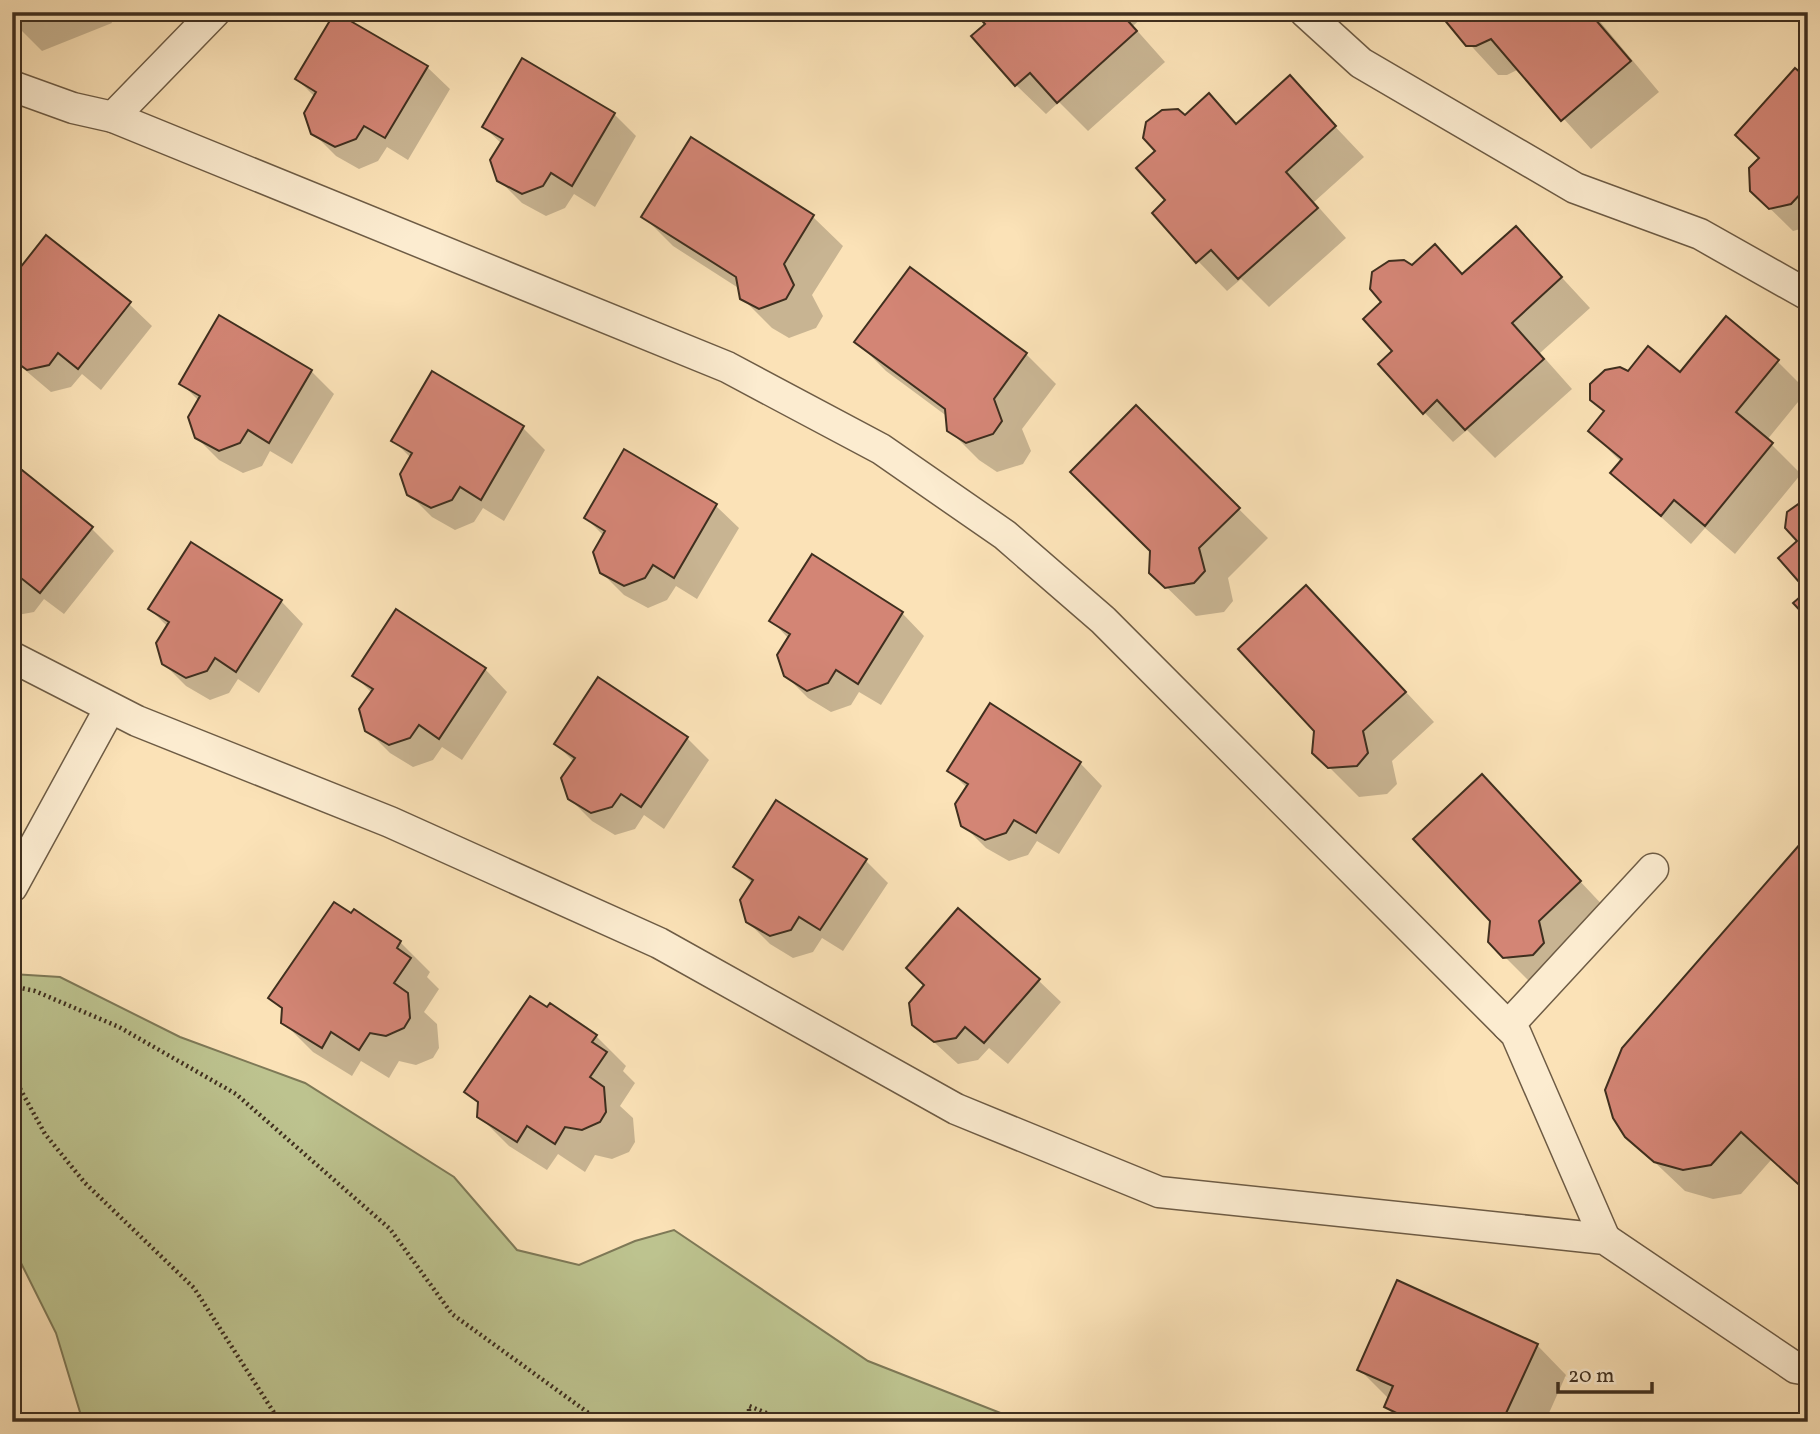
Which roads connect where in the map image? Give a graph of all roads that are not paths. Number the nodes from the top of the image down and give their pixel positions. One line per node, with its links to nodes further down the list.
1 (215, 12): 4 (street)
2 (1305, 12): 5 (street)
3 (12, 86): 4 (street)
4 (113, 117): 10 (street)
5 (1808, 295)
6 (12, 657): 7 (street)
7 (110, 708): 9 (street); 11 (street)
8 (1653, 869): 10 (street)
9 (12, 887)
10 (1508, 1026): 11 (street)
11 (1605, 1239): 12 (street)
12 (1808, 1370)

